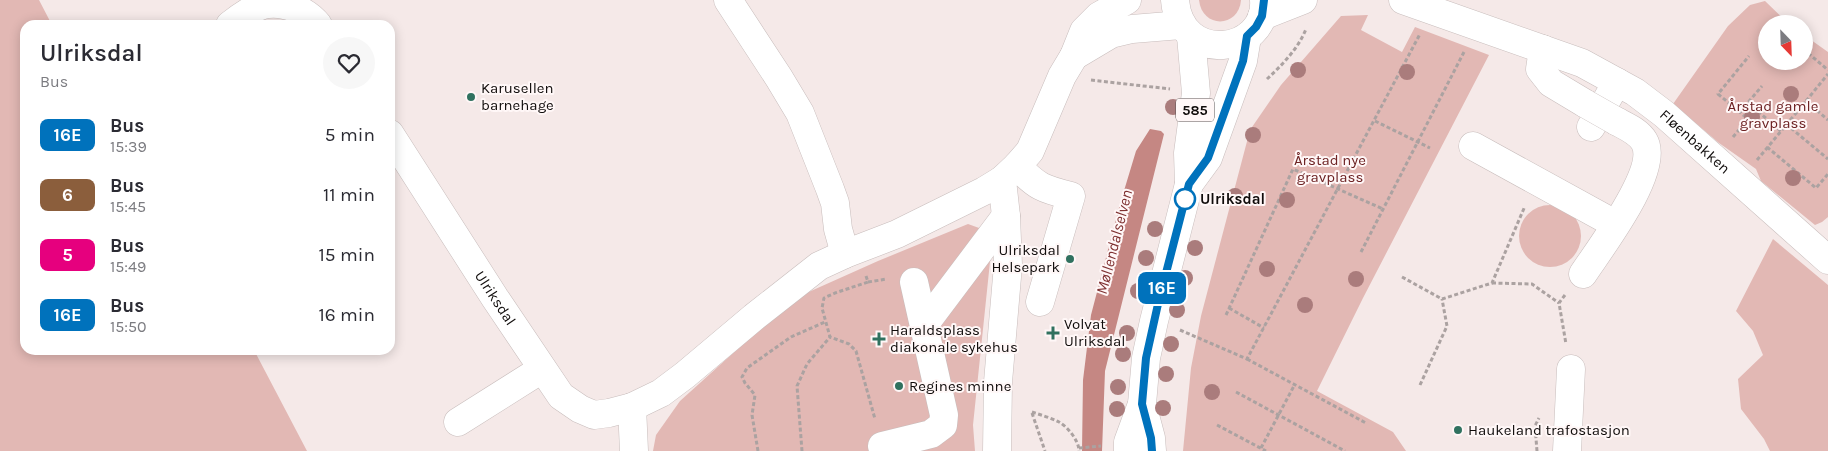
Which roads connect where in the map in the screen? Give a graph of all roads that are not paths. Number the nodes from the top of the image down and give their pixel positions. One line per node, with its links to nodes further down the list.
1 (728, 0): 20 (street)
2 (1127, 0): 11 (street, Ulriksdal)
3 (1403, 0): 10 (street, Fløenbakken)
4 (268, 2): 7 (street); 8 (street)
5 (1306, 11): 6 (street)
6 (1258, 18): 9 (street); 17 (street, 585)
7 (238, 20)
8 (312, 20)
9 (1183, 20): 11 (street, Ulriksdal); 17 (street, 585)
10 (1543, 48): 12 (street, Fløenbakken); 13 (street)
11 (1078, 68): 16 (street, Ulriksdal)
12 (1617, 82): 13 (street); 21 (street, Fløenbakken)
13 (1598, 117): 19 (street)
14 (395, 142): 26 (street, Ulriksdal)
15 (1473, 146): 19 (street)
16 (1009, 173): 18 (street); 20 (street, Ulriksdal); 24 (street)
17 (1189, 184): 28 (street, 585)
18 (1006, 216): 25 (street); 34 (street)
19 (1615, 224): 22 (street)
20 (852, 251): 29 (street, Ulriksdal)
21 (1828, 260)
22 (1583, 274)
23 (914, 282): 25 (street)
24 (1040, 302)
25 (924, 325): 31 (street)
26 (542, 369): 29 (street, Ulriksdal); 30 (street)
27 (1571, 369): 36 (street)
28 (1142, 404): 32 (street, 585); 35 (street, 585)
29 (632, 407): 33 (street)
30 (458, 422)
31 (882, 446)
32 (1119, 448)
33 (634, 451)
34 (997, 451)
35 (1152, 451)
36 (1567, 451)

